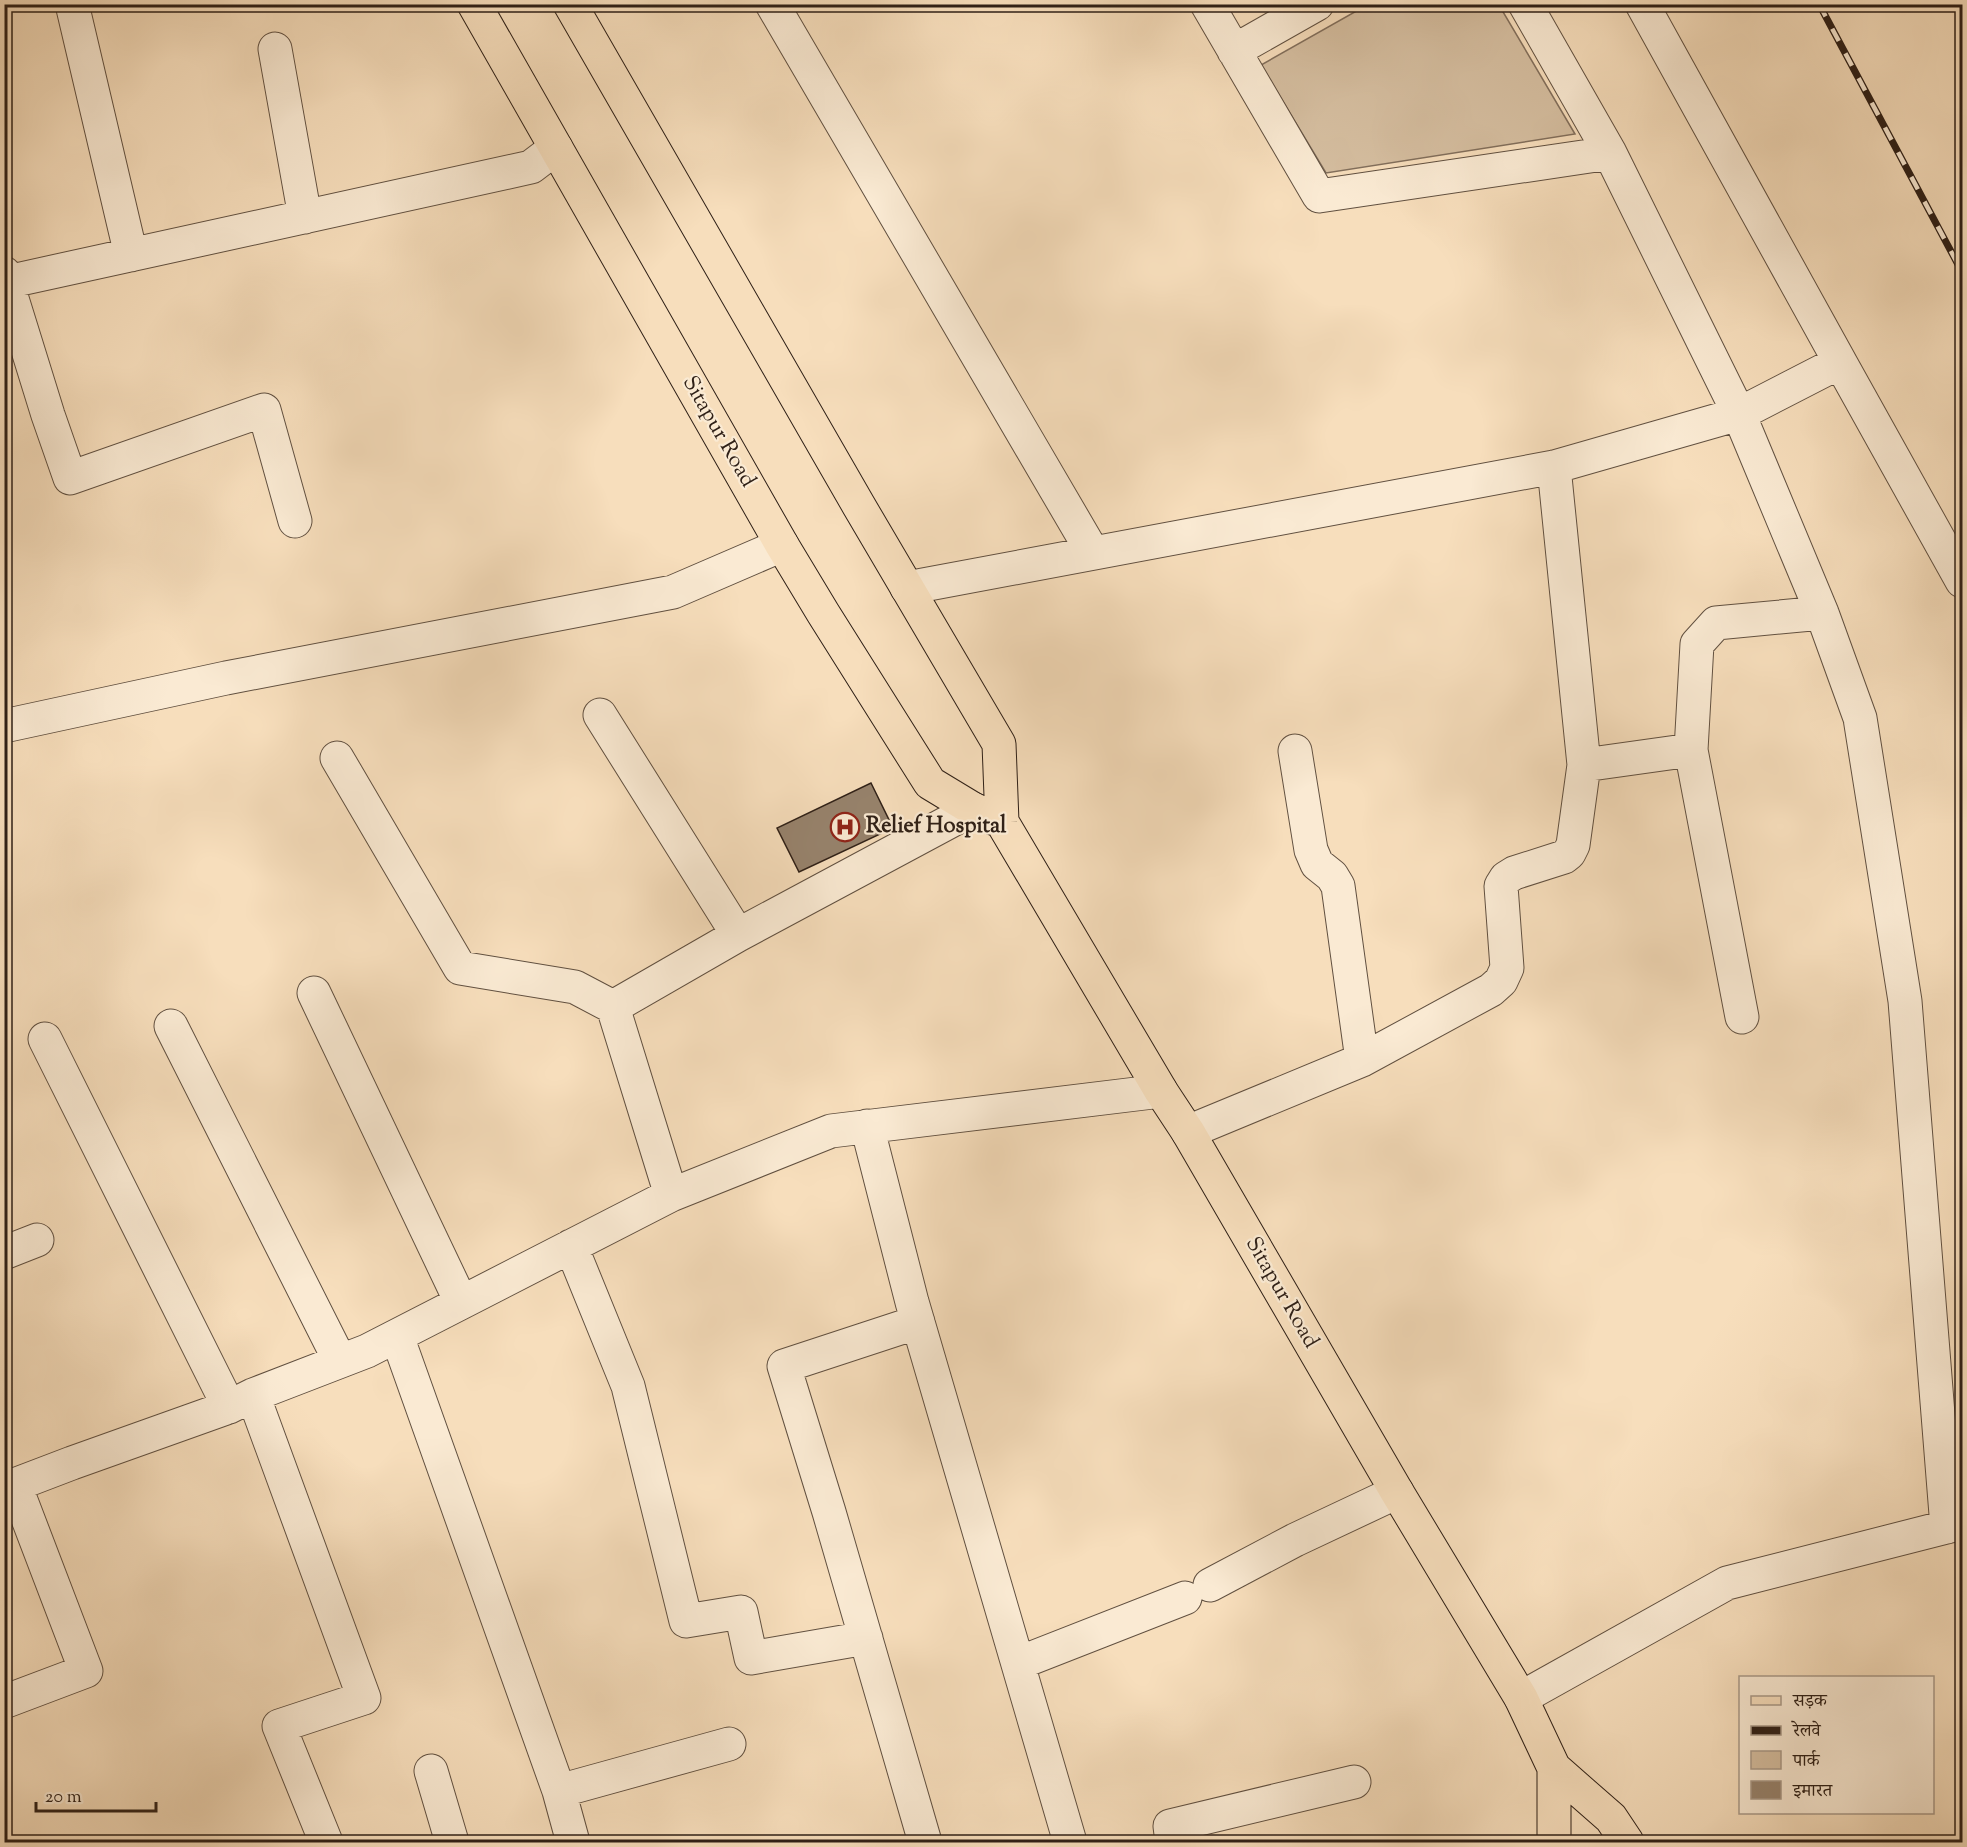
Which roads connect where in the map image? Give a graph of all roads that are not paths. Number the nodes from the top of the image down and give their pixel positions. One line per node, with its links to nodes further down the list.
1 (72, 4): 14 (street)
2 (474, 4): 11 (main road, Sitapur Road)
3 (570, 4): 23 (main road, Sitapur Road)
4 (772, 4): 21 (street)
5 (1207, 4): 10 (street)
6 (1317, 4): 10 (street)
7 (1525, 4): 12 (street)
8 (1642, 4): 16 (street)
9 (275, 49): 13 (street)
10 (1234, 51): 12 (street)
11 (556, 147): 13 (street); 20 (main road, Sitapur Road)
12 (1610, 153): 17 (street)
13 (305, 217): 14 (street)
14 (131, 255): 15 (street)
15 (6, 277): 19 (street)
16 (1840, 362): 17 (street); 22 (street)
17 (1739, 414): 18 (street); 24 (street)
18 (1554, 467): 21 (street); 30 (street)
19 (295, 521)
20 (782, 545): 26 (street); 31 (main road, Sitapur Road)
21 (1092, 553): 23 (street)
22 (1962, 581)
23 (907, 588): 31 (main road, Sitapur Road)
24 (1822, 613): 27 (street); 53 (street)
25 (600, 715): 32 (street)
26 (4, 726)
27 (1690, 750): 30 (street); 35 (street)
28 (1294, 751): 38 (street)
29 (337, 758): 34 (street)
30 (1584, 765): 38 (street)
31 (987, 815): 32 (street); 39 (main road, Sitapur Road)
32 (738, 935): 34 (street)
33 (314, 993): 46 (street)
34 (613, 1007): 42 (street)
35 (1742, 1017)
36 (171, 1026): 49 (street)
37 (45, 1039): 50 (street)
38 (1362, 1060): 41 (street)
39 (1161, 1091): 40 (street); 41 (main road, Sitapur Road)
40 (867, 1126): 42 (street); 47 (street)
41 (1188, 1132): 52 (main road, Sitapur Road)
42 (671, 1195): 44 (street)
43 (37, 1240): 45 (street)
44 (571, 1246): 46 (street); 54 (street)
45 (4, 1252)
46 (461, 1302): 48 (street)
47 (918, 1322): 54 (street); 55 (street)
48 (397, 1336): 49 (street); 62 (street)
49 (340, 1361): 50 (street)
50 (241, 1401): 51 (street); 63 (street)
51 (10, 1487): 57 (street)
52 (1397, 1492): 55 (street); 56 (main road, Sitapur Road)
53 (1955, 1525): 56 (street)
54 (866, 1638): 66 (street)
55 (1018, 1664): 67 (street)
56 (1521, 1698): 59 (main road, Sitapur Road)
57 (4, 1702)
58 (729, 1744): 62 (street)
59 (1554, 1768): 69 (main road, Sitapur Road); 70 (main road, Sitapur Road)
60 (431, 1771): 64 (street)
61 (1354, 1782): 68 (street)
62 (559, 1791): 65 (street)
63 (326, 1842)
64 (452, 1842)
65 (573, 1842)
66 (926, 1842)
67 (1070, 1842)
68 (1172, 1842)
69 (1554, 1842)
70 (1627, 1842)

